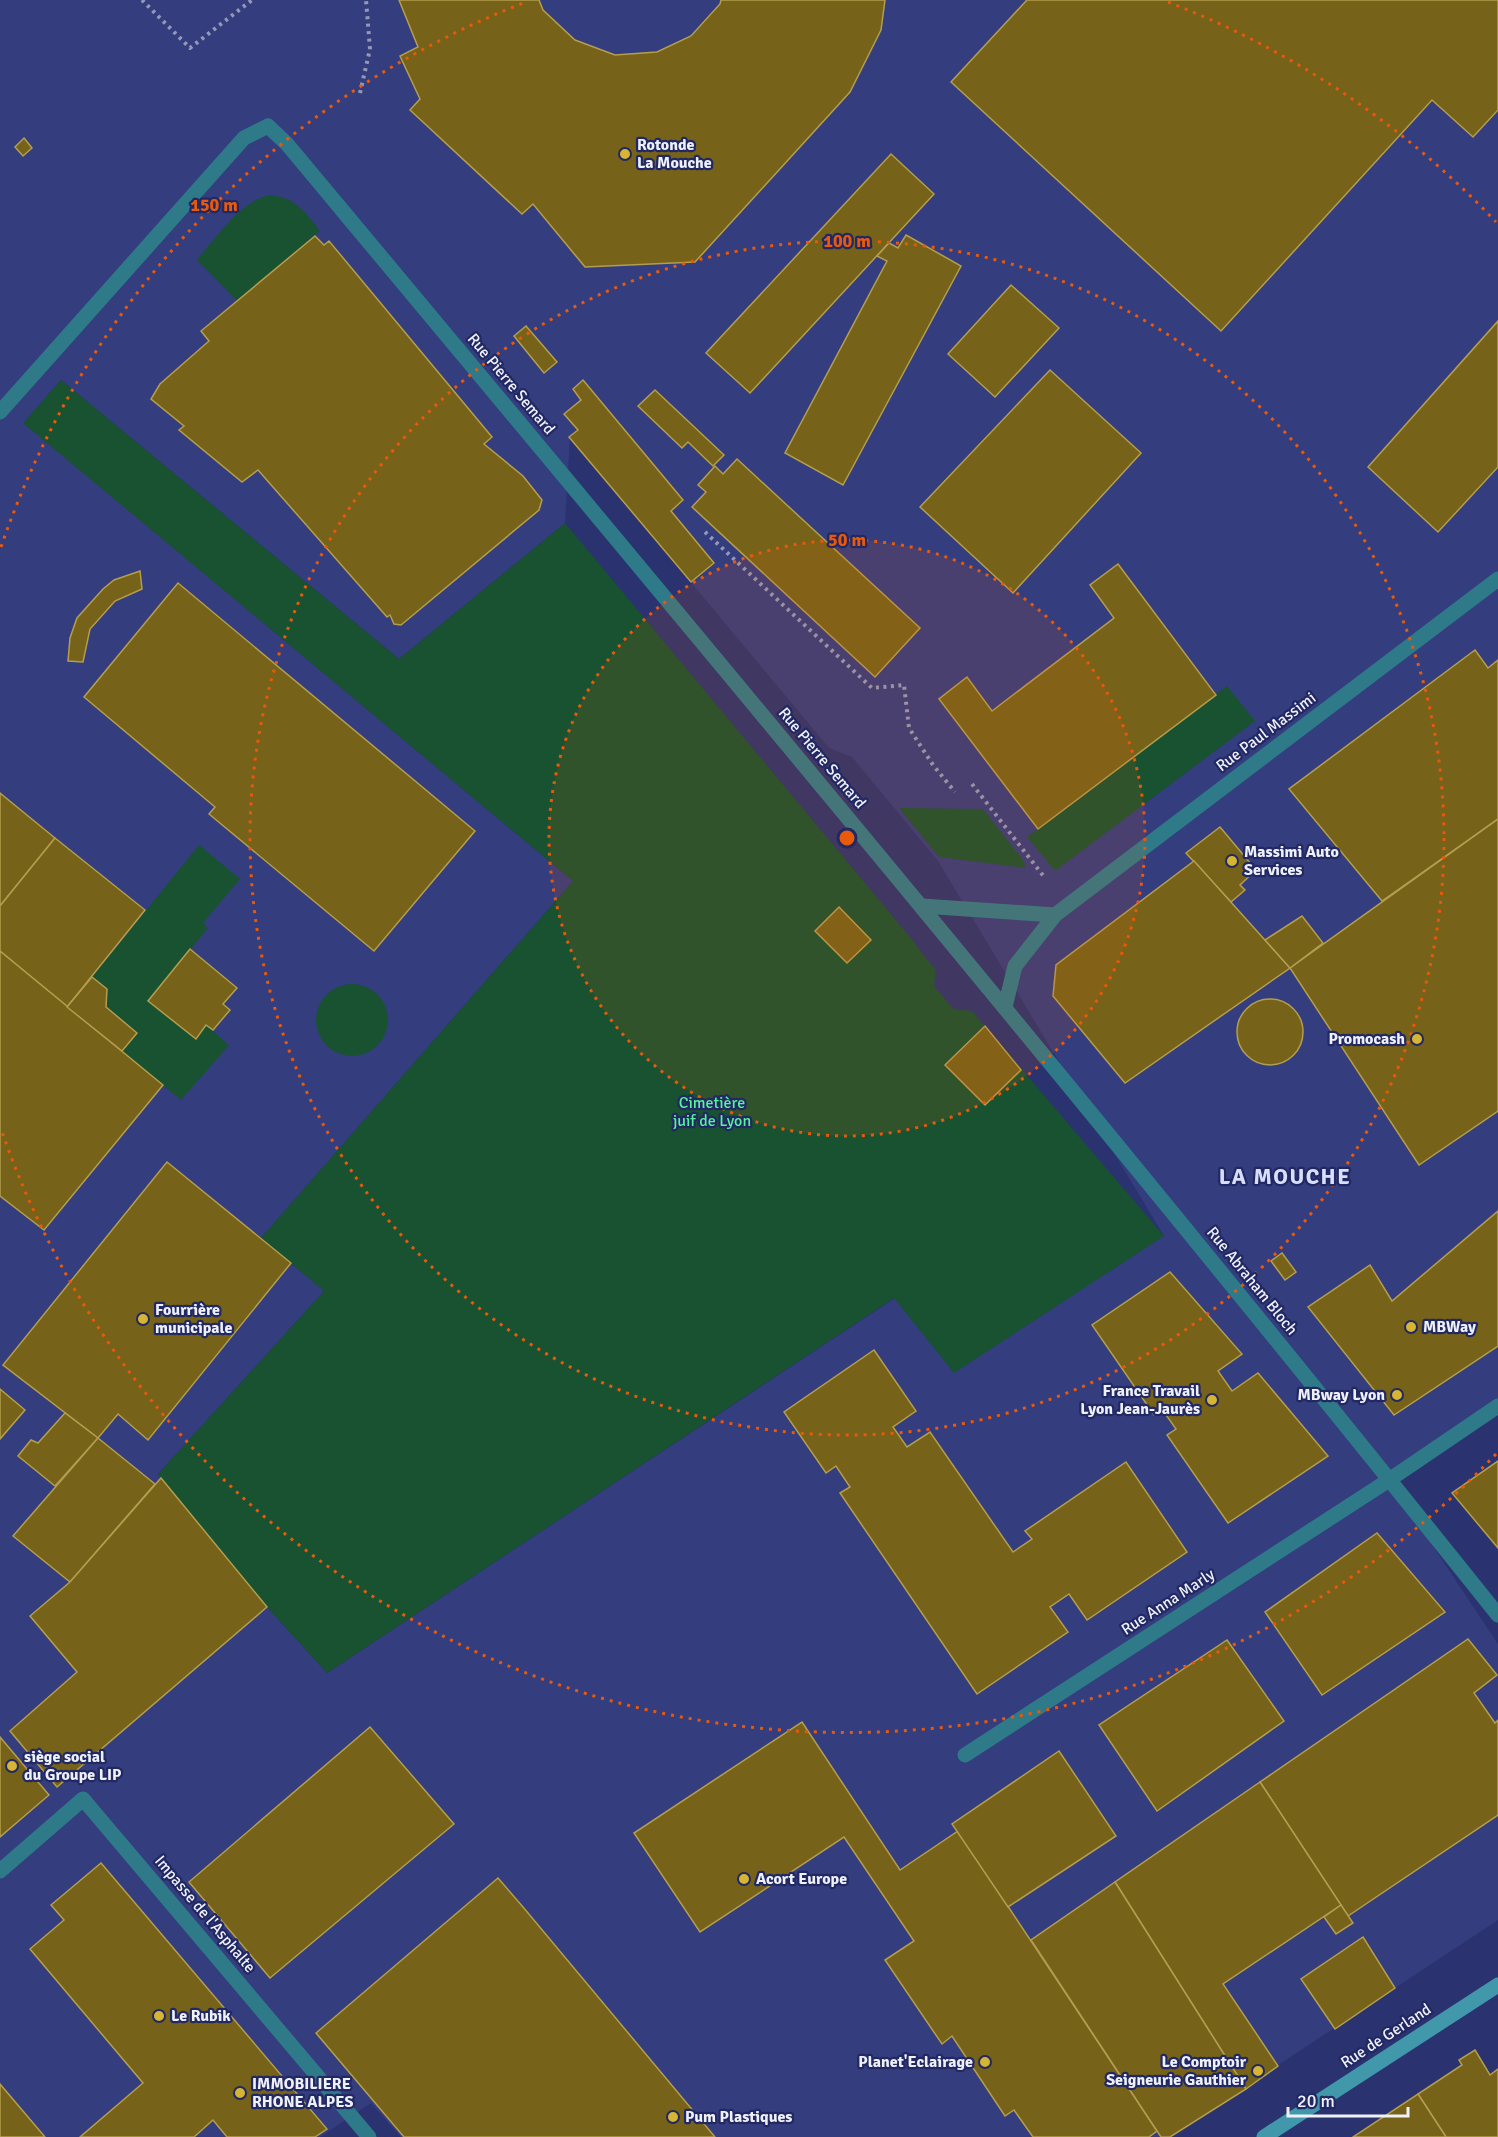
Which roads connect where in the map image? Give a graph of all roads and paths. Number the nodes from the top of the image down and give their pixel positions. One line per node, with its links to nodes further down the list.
1 (142, 0): 2 (path)
2 (252, 0)
3 (366, 0): 4 (path)
4 (360, 93)
5 (0, 412): 11 (street, Rue Pierre Semard)
6 (705, 532): 9 (path)
7 (1498, 579): 12 (street, Rue Paul Massimi)
8 (972, 784): 10 (path)
9 (955, 792)
10 (1045, 878)
11 (922, 906): 12 (street); 13 (street, Rue Pierre Semard)
12 (1055, 915): 14 (street, Rue Paul Massimi)
13 (976, 971): 14 (street, Rue Abraham Bloch)
14 (1005, 1007): 16 (street, Rue Abraham Bloch)
15 (1498, 1406): 16 (street, Rue Anna Marly)
16 (1389, 1480): 17 (street, Rue Abraham Bloch); 18 (street, Rue Anna Marly)
17 (1498, 1615)
18 (965, 1755)
19 (0, 1871): 21 (street, Impasse de l'Asphalte)
20 (1498, 1985): 22 (street, Rue de Gerland)
21 (369, 2137)
22 (1264, 2137)

